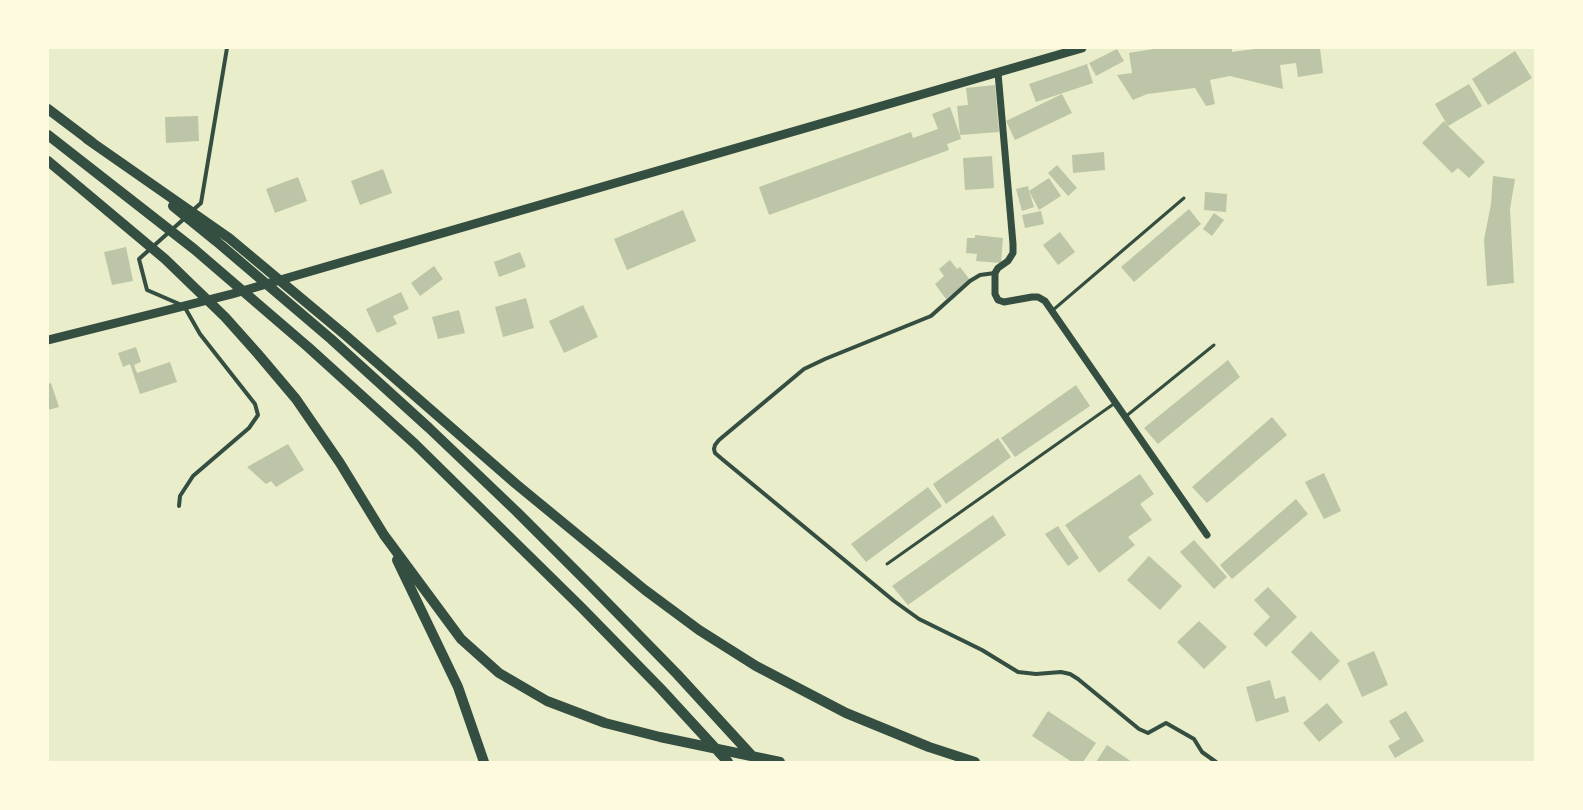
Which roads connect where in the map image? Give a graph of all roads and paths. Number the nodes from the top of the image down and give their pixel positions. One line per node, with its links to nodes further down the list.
1 (227, 48): 10 (street)
2 (1082, 48): 3 (highway)
3 (998, 73): 9 (street); 10 (highway)
4 (48, 110): 6 (highway)
5 (48, 135): 21 (highway)
6 (88, 139): 22 (highway); 24 (highway)
7 (48, 161): 17 (highway)
8 (1184, 198): 11 (lane)
9 (995, 273): 11 (street); 25 (street)
10 (184, 306): 12 (highway); 16 (street)
11 (1051, 311): 14 (street)
12 (48, 340)
13 (1214, 345): 15 (lane)
14 (1115, 403): 15 (street); 19 (lane)
15 (1125, 417): 18 (street)
16 (179, 506)
17 (384, 535): 20 (highway); 23 (highway)
18 (1207, 535)
19 (887, 564)
20 (484, 762)
21 (728, 762)
22 (758, 762)
23 (780, 762)
24 (976, 762)
25 (1216, 762)

